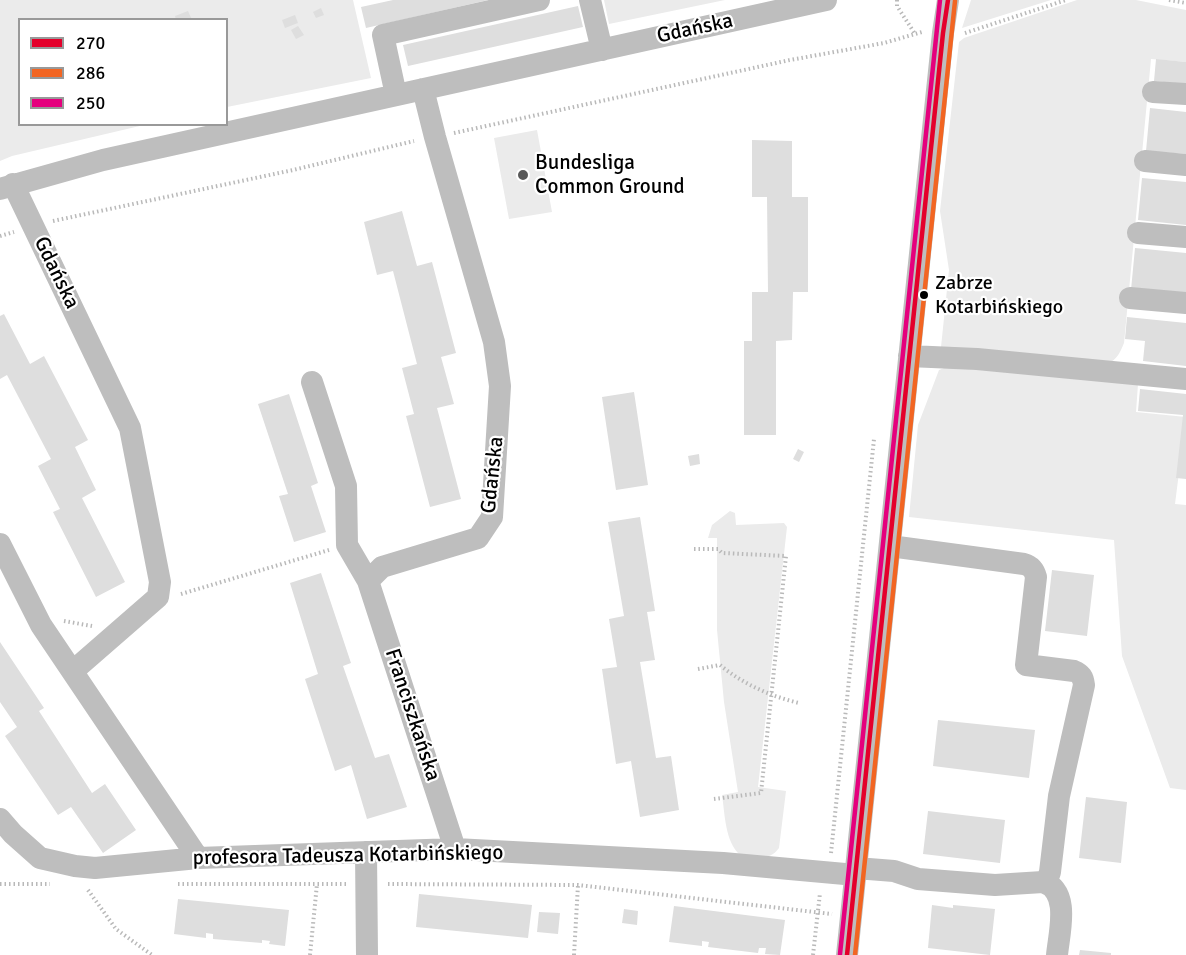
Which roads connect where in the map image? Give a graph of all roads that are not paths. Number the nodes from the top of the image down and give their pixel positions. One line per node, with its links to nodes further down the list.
1 (539, 0): 9 (street)
2 (590, 0): 5 (street)
3 (826, 0): 5 (street, Gdańska)
4 (948, 0): 17 (street)
5 (602, 50): 6 (street, Gdańska)
6 (423, 89): 9 (street, Gdańska); 22 (street, Gdańska)
7 (1153, 92): 8 (street)
8 (1186, 94)
9 (396, 95): 12 (street, Gdańska)
10 (1145, 161): 11 (street)
11 (1186, 165)
12 (7, 186): 23 (street, Gdańska)
13 (1138, 233): 14 (street)
14 (1186, 237)
15 (1131, 298): 16 (street)
16 (1186, 303)
17 (909, 356): 18 (street); 21 (street)
18 (1186, 379)
19 (312, 382): 22 (street)
20 (0, 544): 23 (street)
21 (890, 546): 28 (street); 29 (street)
22 (368, 581): 25 (street, Franciszkańska)
23 (73, 671): 27 (street)
24 (0, 819): 27 (street, profesora Tadeusza Kotarbińskiego)
25 (455, 849): 26 (street, profesora Tadeusza Kotarbińskiego); 28 (street, profesora Tadeusza Kotarbińskiego)
26 (366, 852): 27 (street, profesora Tadeusza Kotarbińskiego); 30 (street)
27 (198, 858)
28 (856, 871): 29 (street, profesora Tadeusza Kotarbińskiego); 31 (street)
29 (1043, 882): 32 (street)
30 (367, 955)
31 (847, 955)
32 (1057, 955)

